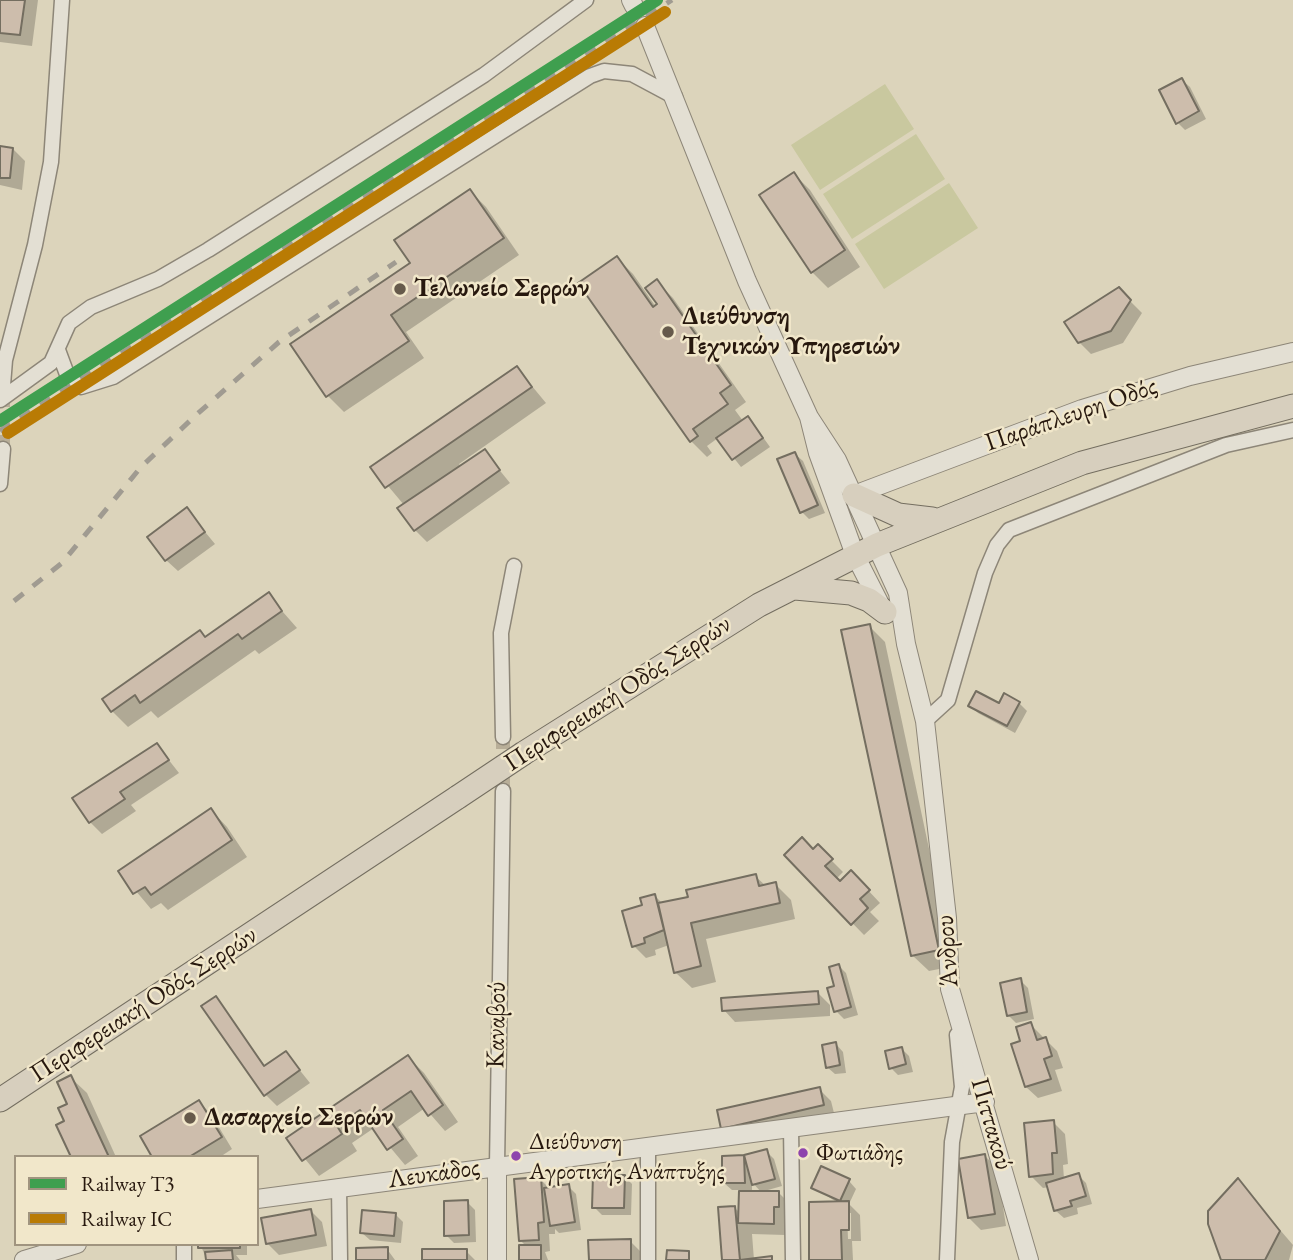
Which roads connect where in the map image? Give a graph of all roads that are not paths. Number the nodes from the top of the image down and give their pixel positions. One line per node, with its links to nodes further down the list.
1 (62, 0): 7 (street)
2 (586, 0): 5 (street)
3 (645, 26): 4 (street)
4 (676, 98): 5 (street); 10 (street)
5 (58, 350): 8 (street)
6 (1293, 352): 14 (street, Παράπλευρη Οδός)
7 (3, 384)
8 (0, 401)
9 (1293, 406): 15 (main road, Περιφερειακή Οδός Σερρών)
10 (809, 417): 14 (street); 17 (street)
11 (1293, 430): 22 (street)
12 (2, 449): 13 (street)
13 (0, 484)
14 (855, 495): 15 (main road); 16 (street)
15 (935, 519): 16 (main road, Περιφερειακή Οδός Σερρών)
16 (877, 545): 17 (main road, Περιφερειακή Οδός Σερρών); 21 (street)
17 (855, 555): 19 (main road, Περιφερειακή Οδός Σερρών); 20 (street)
18 (514, 566): 23 (street)
19 (788, 589): 20 (main road); 26 (main road, Περιφερειακή Οδός Σερρών, bridge)
20 (885, 612): 21 (street)
21 (906, 644): 22 (street, Άνδρου)
22 (925, 722): 25 (street, Άνδρου)
23 (503, 737)
24 (503, 791): 31 (street, Καναβού)
25 (950, 989): 27 (street, Πιττακού); 28 (street, Άνδρου)
26 (0, 1100)
27 (985, 1102): 28 (street, Λευκάδος); 41 (street, Πιττακού)
28 (959, 1105): 29 (street, Λευκάδος); 40 (street, Άνδρου)
29 (792, 1128): 30 (street, Λευκάδος); 39 (street)
30 (648, 1147): 31 (street, Λευκάδος); 38 (street)
31 (497, 1165): 32 (street, Λευκάδος); 37 (street, Καναβού)
32 (339, 1186): 33 (street, Λευκάδος); 36 (street)
33 (259, 1199)
34 (70, 1246): 35 (street)
35 (24, 1260)
36 (340, 1260)
37 (497, 1260)
38 (648, 1260)
39 (793, 1260)
40 (947, 1260)
41 (1029, 1260)

